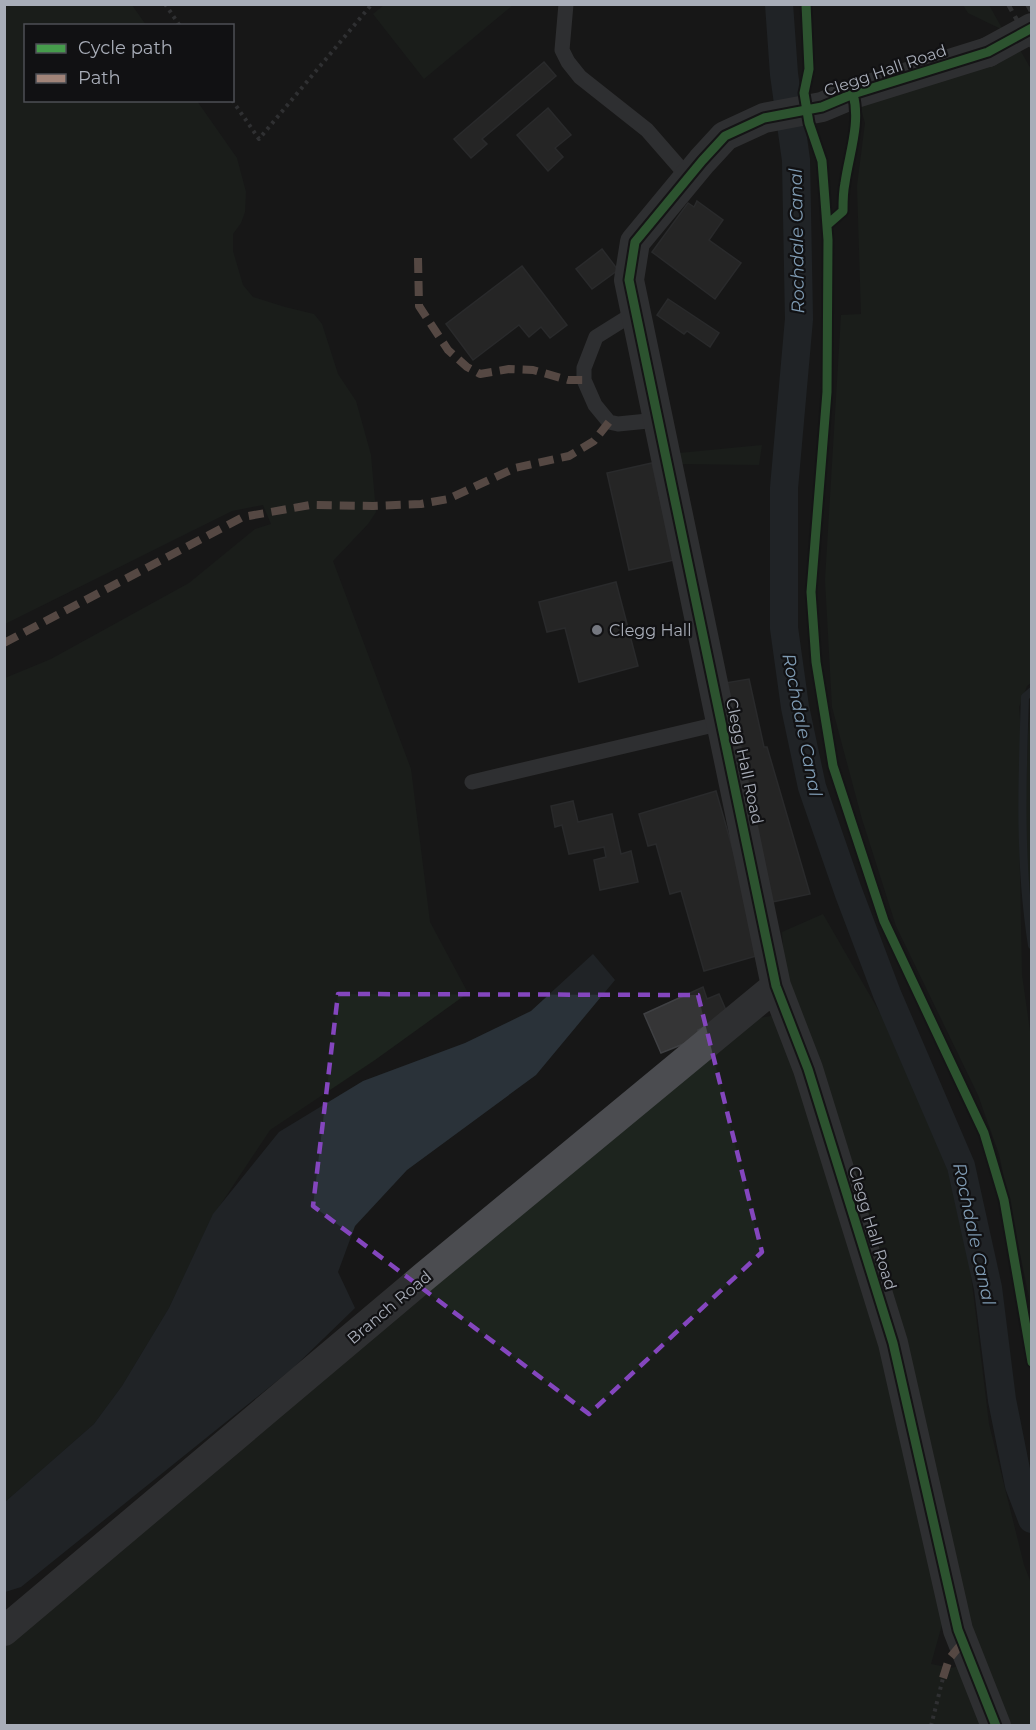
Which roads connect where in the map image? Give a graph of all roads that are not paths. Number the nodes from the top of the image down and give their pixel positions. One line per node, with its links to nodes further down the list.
1 (566, 4): 3 (lane)
2 (1032, 28): 3 (street, Clegg Hall Road, bridge)
3 (688, 177): 4 (street, Clegg Hall Road)
4 (636, 312): 5 (street, Clegg Hall Road); 5 (lane)
5 (658, 420): 6 (street, Clegg Hall Road)
6 (722, 723): 7 (lane); 8 (street, Clegg Hall Road)
7 (472, 782)
8 (776, 986): 9 (street, Branch Road); 10 (street, Clegg Hall Road)
9 (4, 1631)
10 (996, 1725)

